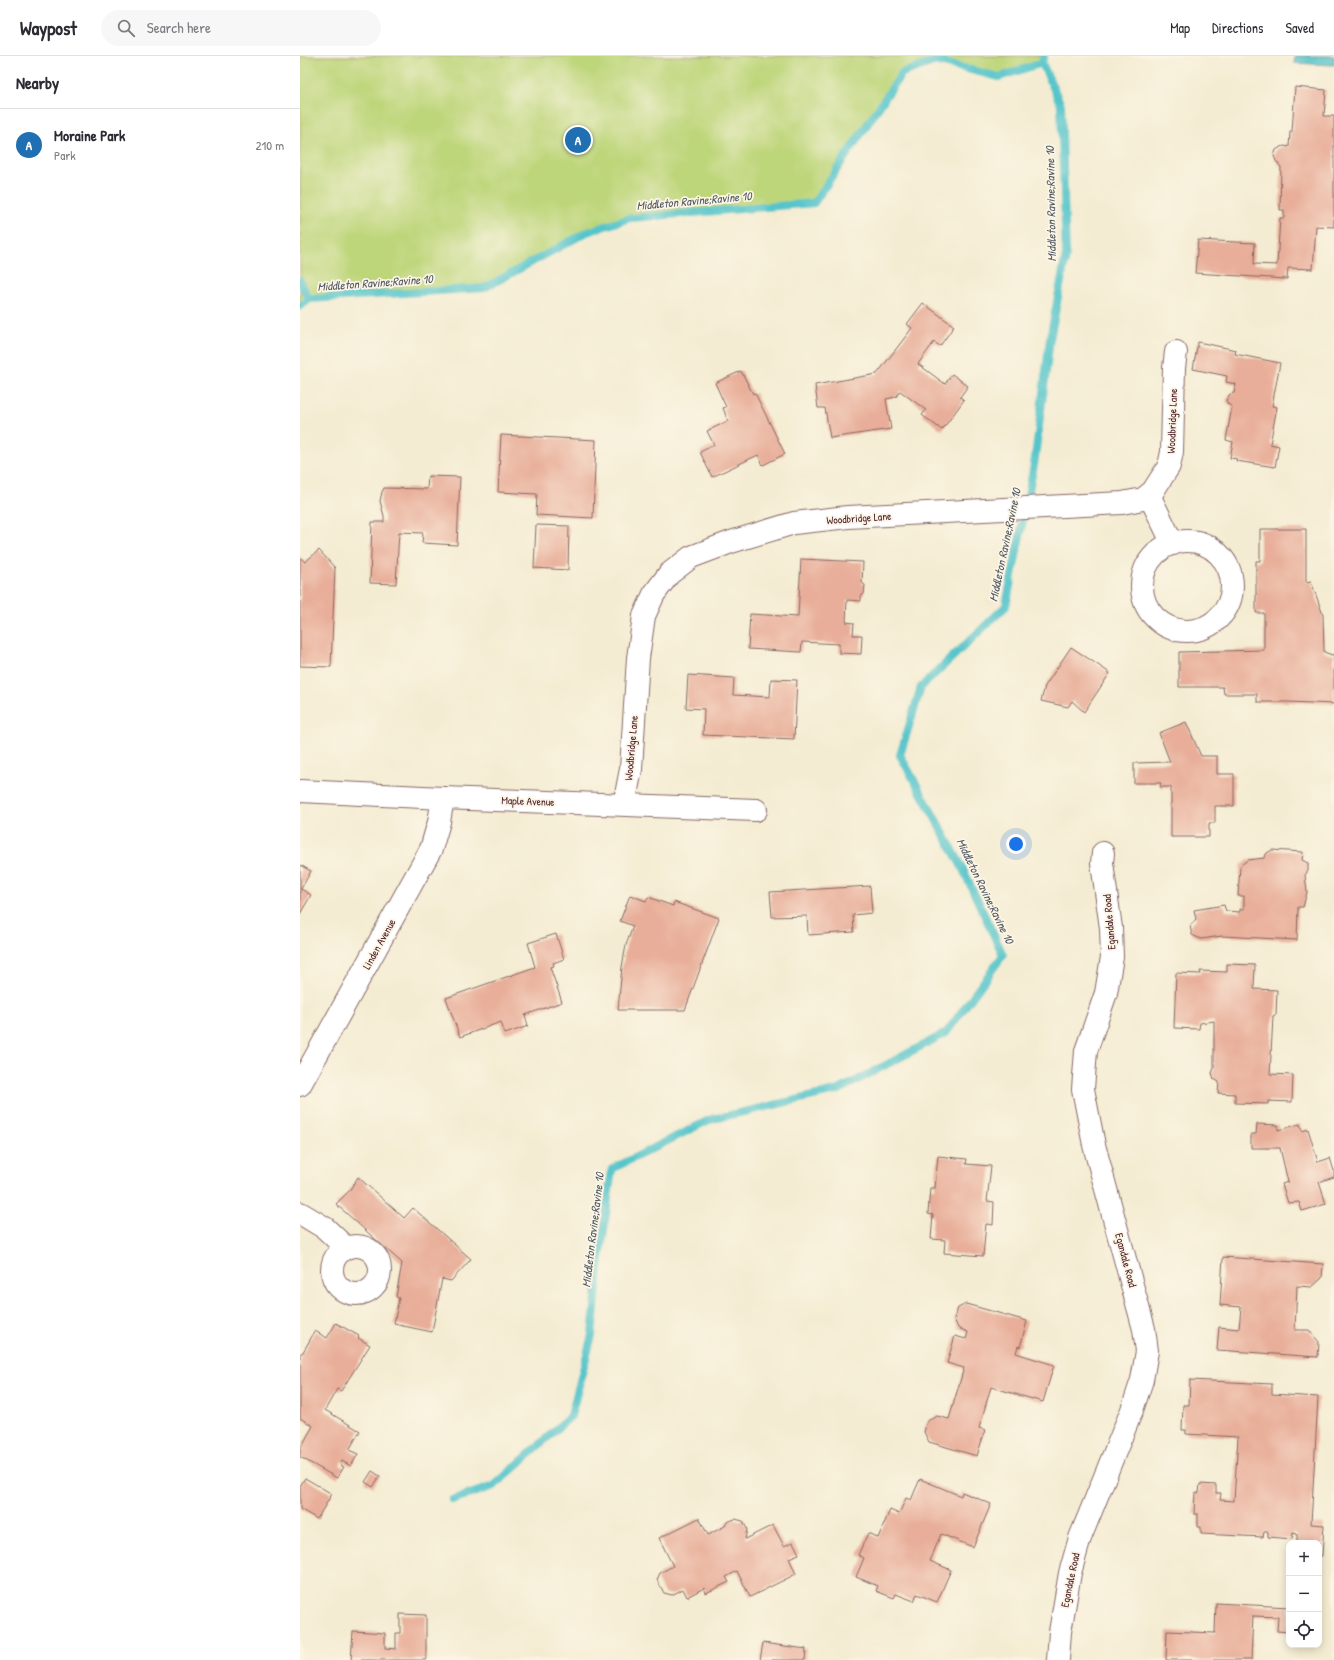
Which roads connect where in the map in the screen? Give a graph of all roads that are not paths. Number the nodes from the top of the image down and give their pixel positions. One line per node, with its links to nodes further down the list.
1 (1176, 352): 2 (street, Woodbridge Lane)
2 (1149, 495): 3 (street); 6 (street, Woodbridge Lane)
3 (1172, 544): 3 (street)
4 (300, 791): 5 (street, Maple Avenue)
5 (442, 798): 6 (street, Maple Avenue); 9 (street, Linden Avenue)
6 (624, 804): 7 (street, Maple Avenue)
7 (756, 810)
8 (1103, 853): 12 (street, Egandale Road)
9 (300, 1085)
10 (300, 1213): 11 (street)
11 (346, 1248)
12 (1058, 1660)

